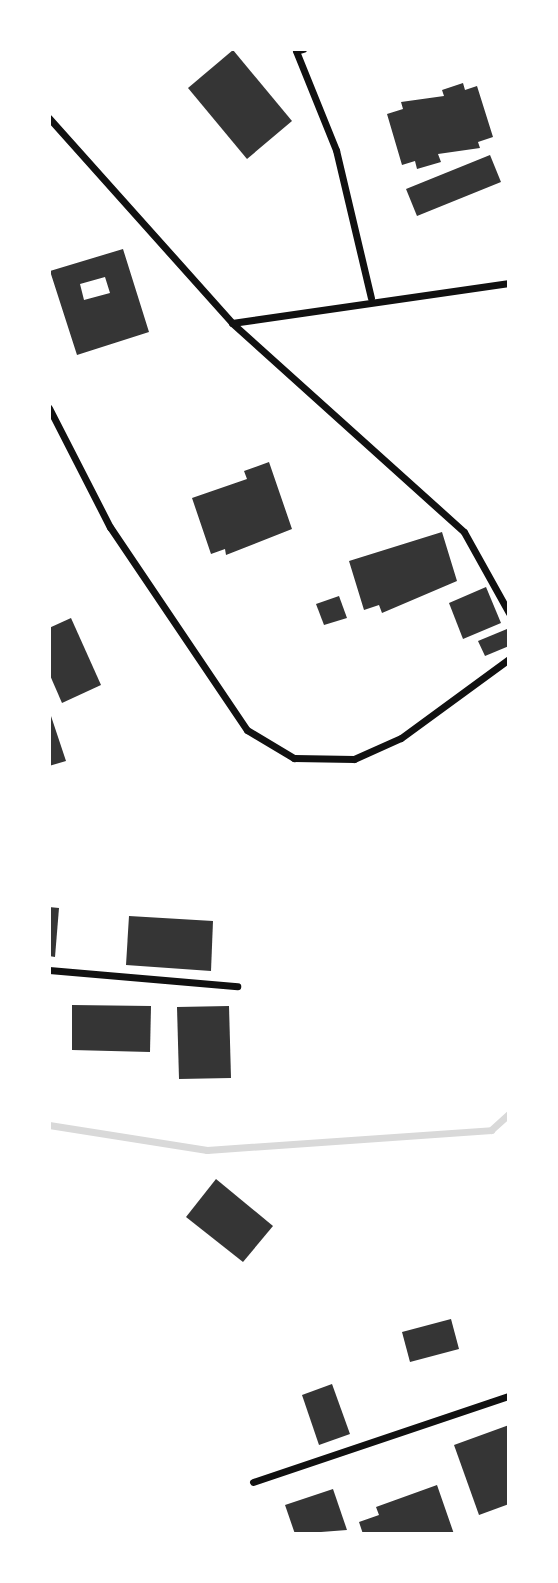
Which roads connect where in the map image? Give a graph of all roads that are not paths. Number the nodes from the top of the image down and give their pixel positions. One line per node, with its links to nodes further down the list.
1 (297, 50): 4 (street)
2 (49, 118): 5 (street)
3 (509, 283): 4 (street)
4 (371, 298): 5 (street)
5 (232, 323): 7 (street)
6 (49, 408): 8 (street)
7 (509, 613)
8 (509, 659)
9 (49, 970): 10 (street)
10 (237, 986)
11 (509, 1396): 12 (street)
12 (253, 1482)

